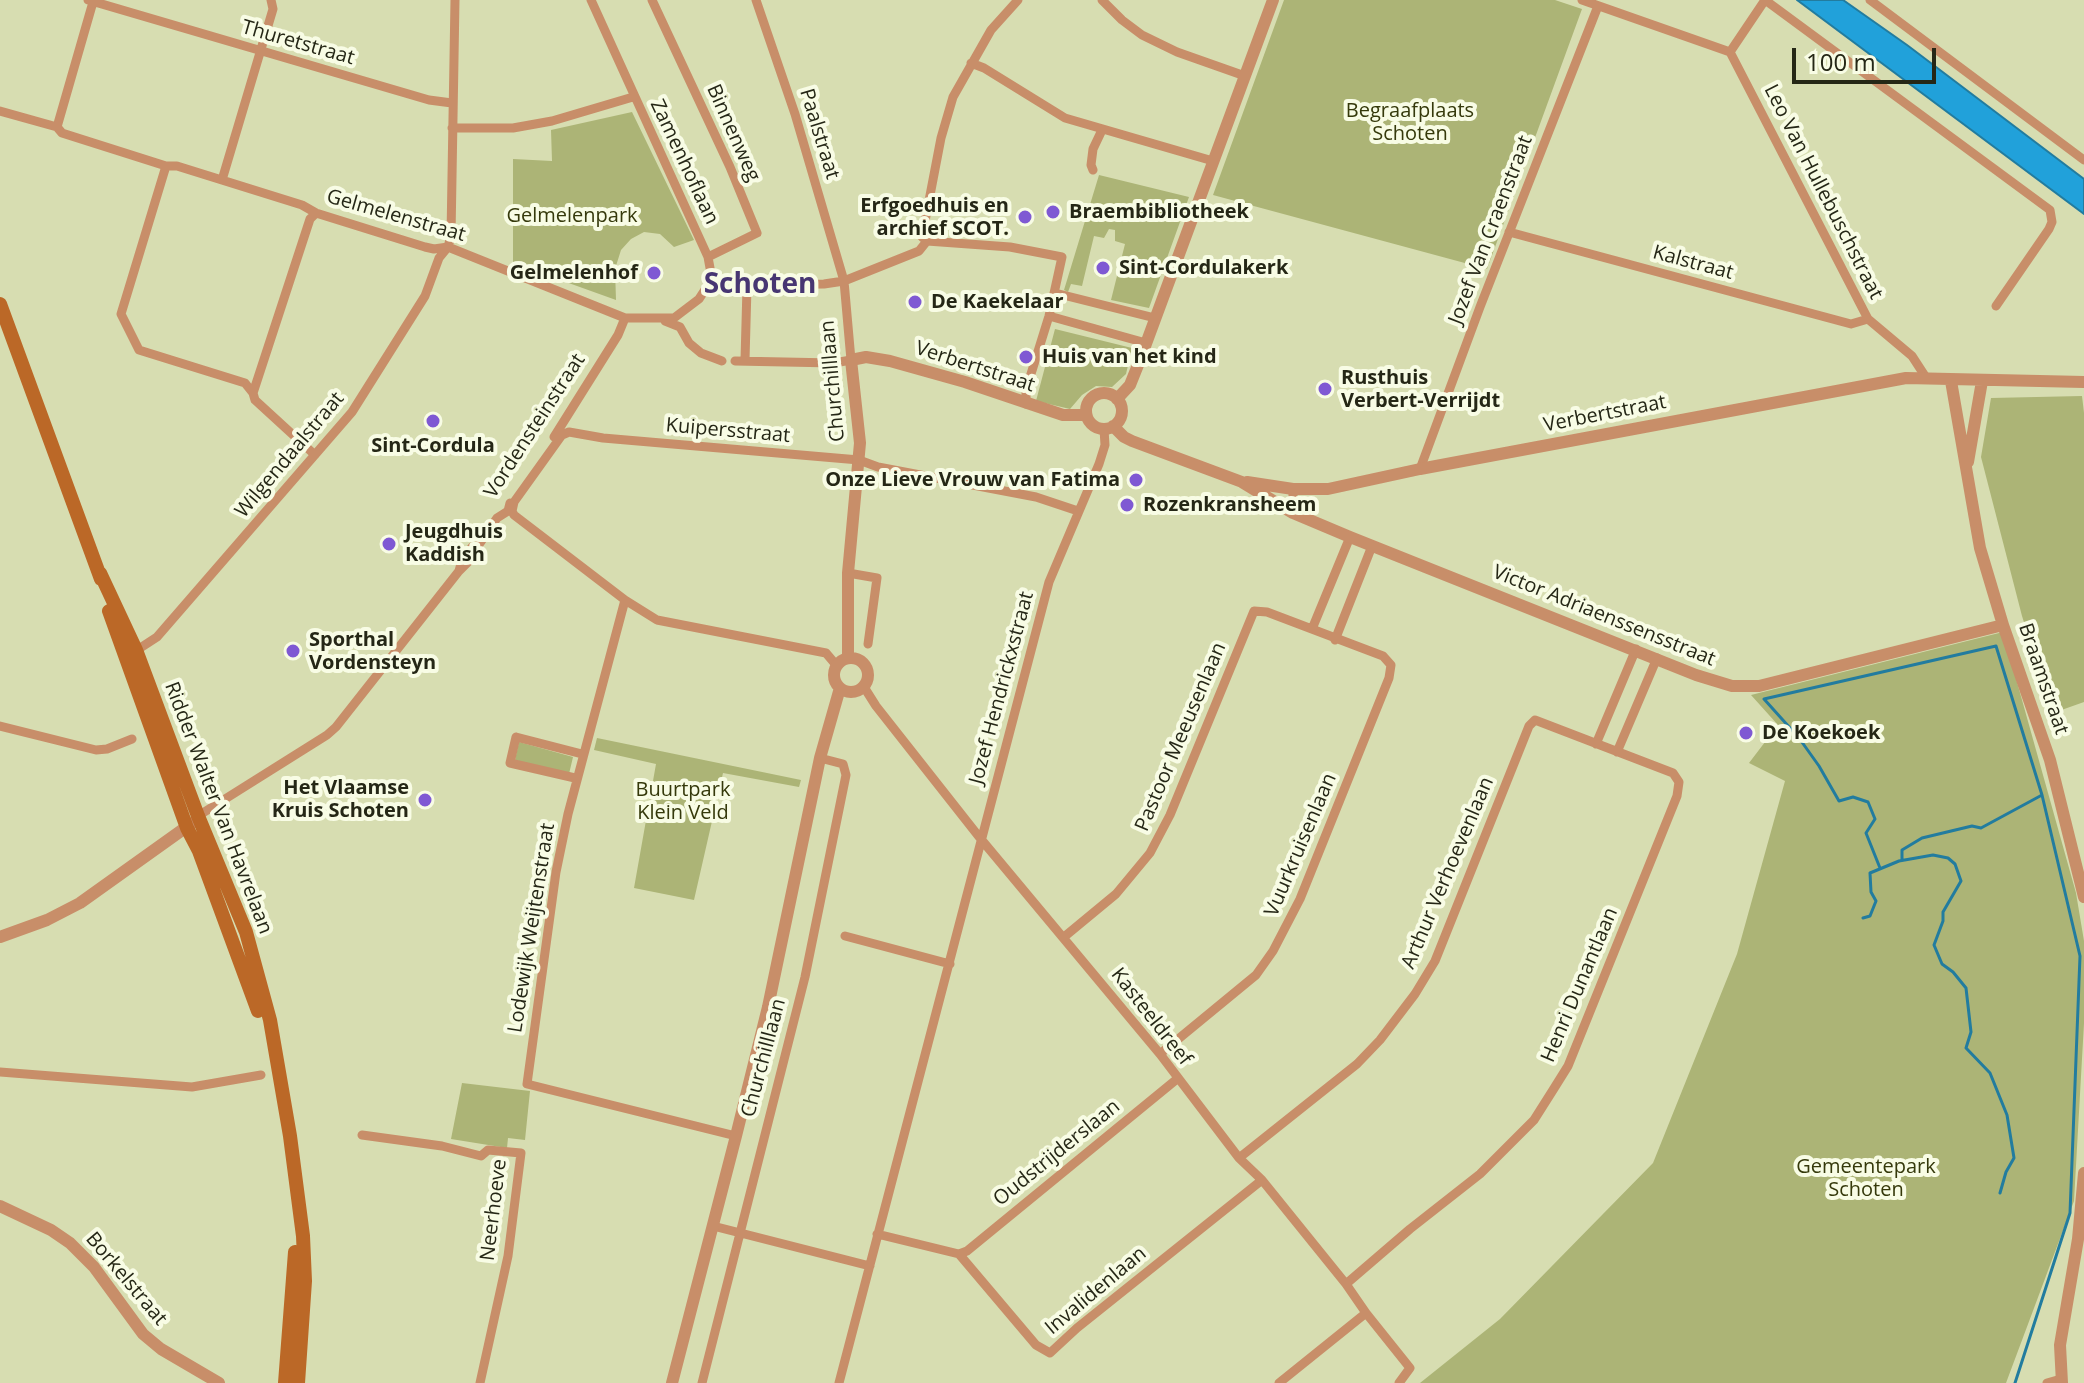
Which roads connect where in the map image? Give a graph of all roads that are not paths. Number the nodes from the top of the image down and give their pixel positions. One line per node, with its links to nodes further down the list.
1 (271, 0): 14 (street)
2 (455, 0): 19 (street)
3 (591, 0): 18 (street, Zamenhoflaan)
4 (652, 0): 33 (street, Binnenweg)
5 (756, 0): 36 (street, Paalstraat)
6 (1018, 0): 16 (street)
7 (1102, 0): 17 (street)
8 (1273, 0): 17 (street)
9 (1582, 0): 13 (street)
10 (1765, 0): 15 (street); 39 (street)
11 (1870, 0): 24 (street)
12 (90, 1): 14 (street, Thuretstraat); 21 (street)
13 (1598, 6): 15 (street); 30 (street, Jozef Van Craenstraat)
14 (261, 51): 19 (street, Thuretstraat); 28 (street)
15 (1730, 52): 44 (street, Leo Van Hullebuschstraat)
16 (971, 63): 23 (street); 31 (street)
17 (1245, 76): 25 (street)
18 (633, 97): 22 (street); 33 (street, Zamenhoflaan)
19 (452, 103): 22 (street)
20 (0, 111): 21 (street, Gelmelenstraat)
21 (57, 127): 26 (street, Gelmelenstraat)
22 (452, 128): 32 (street)
23 (1102, 130): 25 (street); 27 (street)
24 (2084, 160)
25 (1213, 161): 42 (street)
26 (166, 166): 28 (street, Gelmelenstraat); 54 (street)
27 (1093, 170)
28 (222, 180): 29 (street, Gelmelenstraat)
29 (316, 213): 32 (street, Gelmelenstraat); 54 (street)
30 (1509, 232): 44 (street, Kalstraat); 63 (street, Jozef Van Craenstraat)
31 (927, 241): 36 (street); 37 (street)
32 (448, 247): 41 (street, Gelmelenstraat); 61 (street, Wilgendaalstraat)
33 (708, 257): 34 (street, Zamenhoflaan)
34 (712, 279): 35 (street); 43 (street)
35 (726, 281)
36 (844, 281): 47 (street, Churchilllaan); 47 (street)
37 (1055, 293): 40 (street); 42 (street)
38 (0, 304): 49 (main road, Ridder Walter Van Havrelaan)
39 (1996, 306)
40 (1049, 316): 46 (street); 56 (street)
41 (625, 318): 43 (street, Gelmelenstraat); 92 (street, Vordensteinstraat)
42 (1155, 318): 46 (street)
43 (662, 319): 48 (street)
44 (1868, 319): 50 (street, Leo Van Hullebuschstraat)
45 (0, 333): 49 (main road, Ridder Walter Van Havrelaan)
46 (1146, 343): 55 (street)
47 (851, 360): 56 (street, Verbertstraat); 62 (street, Churchilllaan)
48 (722, 361)
49 (20, 362): 78 (main road, Ridder Walter Van Havrelaan)
50 (1925, 376): 51 (street, Verbertstraat); 63 (street, Verbertstraat)
51 (1951, 381): 52 (street, Verbertstraat); 60 (street, Braamstraat)
52 (1982, 381): 53 (street, Verbertstraat); 60 (street, Braamstraat)
53 (2084, 382)
54 (253, 393): 61 (street)
55 (1117, 399): 57 (street); 58 (street)
56 (1026, 404): 57 (street, Verbertstraat)
57 (1086, 415): 58 (street, Verbertstraat)
58 (1108, 427): 64 (street, Verbertstraat); 66 (street, Jozef Hendrickxstraat)
59 (562, 435): 62 (street, Kuipersstraat); 71 (street, Vordensteinstraat)
60 (1966, 437): 73 (street, Braamstraat)
61 (315, 455): 78 (street, Wilgendaalstraat)
62 (859, 460): 66 (street, Kuipersstraat); 70 (street, Churchilllaan)
63 (1420, 469): 65 (street, Verbertstraat)
64 (1242, 482): 65 (street, Verbertstraat); 67 (street, Verbertstraat)
65 (1293, 489): 67 (street)
66 (1078, 511): 94 (street, Jozef Hendrickxstraat)
67 (1293, 513): 68 (street, Victor Adriaenssensstraat)
68 (1350, 537): 69 (street, Victor Adriaenssensstraat); 74 (street)
69 (1372, 546): 75 (street); 77 (street, Victor Adriaenssensstraat)
70 (848, 573): 76 (street); 79 (street, Churchilllaan)
71 (625, 600): 81 (street); 89 (street, Lodewijk Weijtenstraat)
72 (1254, 611): 74 (street, Vuurkruisenlaan); 98 (street, Pastoor Meeusenlaan)
73 (2003, 625): 80 (street, Victor Adriaenssensstraat); 95 (street, Braamstraat)
74 (1312, 629): 75 (street, Vuurkruisenlaan)
75 (1335, 640): 100 (street, Vuurkruisenlaan)
76 (868, 644)
77 (1636, 649): 80 (street, Victor Adriaenssensstraat); 87 (street)
78 (131, 654): 92 (main road, Ridder Walter Van Havrelaan); 93 (main road, Ridder Walter Van Havrelaan)
79 (848, 658): 81 (street); 82 (street)
80 (1657, 658): 88 (street)
81 (837, 666): 83 (street)
82 (864, 687): 83 (street); 94 (street, Kasteeldreef)
83 (840, 688): 90 (street, Churchilllaan)
84 (1535, 720): 87 (street, Henri Dunantlaan); 107 (street, Arthur Verhoevenlaan)
85 (0, 726): 86 (street)
86 (132, 739)
87 (1596, 744): 88 (street, Henri Dunantlaan)
88 (1617, 752): 117 (street, Henri Dunantlaan)
89 (582, 754): 91 (street, Lodewijk Weijtenstraat); 91 (street)
90 (820, 758): 106 (street, Churchilllaan); 113 (street, Churchilllaan)
91 (575, 778): 106 (street, Lodewijk Weijtenstraat)
92 (198, 816): 93 (street, Vordensteinstraat); 101 (main road, Ridder Walter Van Havrelaan)
93 (187, 828): 97 (street, Vordensteinstraat); 101 (main road, Ridder Walter Van Havrelaan)
94 (980, 838): 98 (street, Kasteeldreef); 99 (street, Jozef Hendrickxstraat)
95 (2084, 897)
96 (845, 936): 99 (street)
97 (0, 937)
98 (1064, 937): 100 (street, Kasteeldreef)
99 (950, 964): 114 (street, Jozef Hendrickxstraat)
100 (1160, 1054): 104 (street, Kasteeldreef)
101 (277, 1064): 110 (main road, Ridder Walter Van Havrelaan)
102 (0, 1072): 103 (street)
103 (261, 1075)
104 (1177, 1079): 107 (street, Kasteeldreef); 115 (street, Oudstrijderslaan)
105 (362, 1135): 123 (street, Neerhoeve)
106 (736, 1136): 112 (street, Churchilllaan)
107 (1239, 1158): 109 (street, Kasteeldreef)
108 (2084, 1173): 119 (street)
109 (1262, 1180): 115 (street, Invalidenlaan); 117 (street, Kasteeldreef)
110 (297, 1204): 121 (main road, Ridder Walter Van Havrelaan); 122 (main road, Ridder Walter Van Havrelaan)
111 (0, 1206): 120 (street, Borkelstraat)
112 (713, 1226): 113 (street); 124 (street, Churchilllaan)
113 (739, 1232): 116 (street); 125 (street, Churchilllaan)
114 (877, 1234): 115 (street); 116 (street, Jozef Hendrickxstraat)
115 (959, 1254)
116 (870, 1266): 126 (street, Jozef Hendrickxstraat)
117 (1346, 1284): 118 (street, Kasteeldreef)
118 (1366, 1313): 127 (street); 128 (street, Kasteeldreef)
119 (2061, 1381): 129 (street)
120 (219, 1383)
121 (285, 1383)
122 (298, 1383)
123 (480, 1383)
124 (672, 1383)
125 (702, 1383)
126 (839, 1383)
127 (1279, 1383)
128 (1399, 1383)
129 (2047, 1383)

